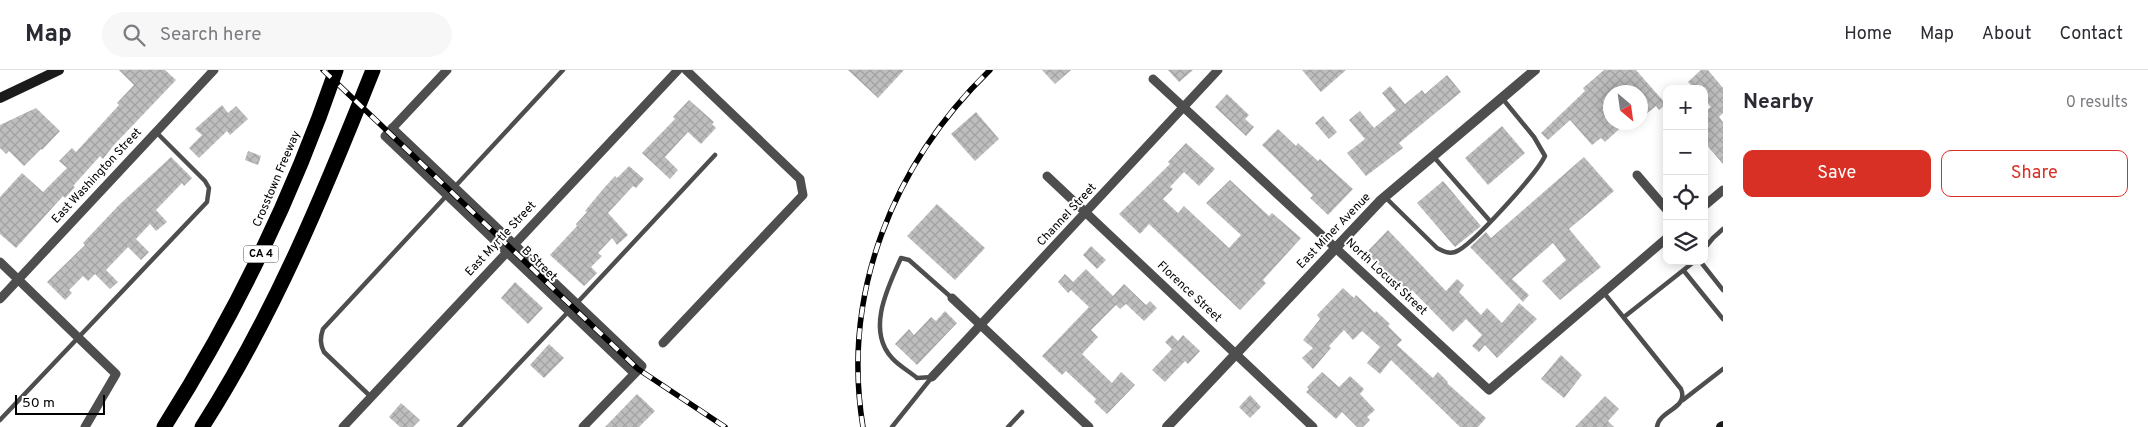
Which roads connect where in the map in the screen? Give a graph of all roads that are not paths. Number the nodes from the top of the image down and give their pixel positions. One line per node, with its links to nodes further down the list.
1 (59, 70): 12 (main road)
2 (214, 70): 15 (street, East Washington Street)
3 (336, 70): 57 (highway, Crosstown Freeway / CA 4)
4 (372, 70): 58 (highway, CA 4)
5 (447, 70): 21 (street, B Street)
6 (563, 70): 21 (lane)
7 (678, 70): 31 (street, East Myrtle Street)
8 (686, 70): 47 (street)
9 (1218, 70): 14 (street, Channel Street)
10 (1535, 70): 13 (street, East Miner Avenue)
11 (1153, 78): 14 (street, North Locust Street)
12 (0, 98)
13 (1502, 98): 17 (street, East Miner Avenue); 26 (lane)
14 (1185, 107): 25 (street, Channel Street); 30 (street, North Locust Street)
15 (155, 131): 36 (street, East Washington Street); 46 (lane)
16 (715, 155): 41 (lane)
17 (1433, 156): 22 (street, East Miner Avenue); 26 (lane)
18 (1636, 175): 24 (street)
19 (1047, 176): 25 (street, Florence Street)
20 (1723, 190): 23 (street)
21 (451, 192): 31 (street, B Street); 52 (lane)
22 (1385, 197): 26 (lane); 30 (street, East Miner Avenue)
23 (1708, 203)
24 (1663, 205)
25 (1086, 213): 45 (street, Channel Street); 48 (street, Florence Street)
26 (1490, 221)
27 (1723, 229): 29 (lane)
28 (1663, 241): 38 (street)
29 (1708, 244)
30 (1335, 246): 38 (street, North Locust Street); 48 (street, East Miner Avenue)
31 (510, 248): 41 (street); 42 (street, B Street); 52 (street, East Myrtle Street)
32 (0, 262): 36 (street)
33 (1690, 265): 35 (lane)
34 (1703, 265): 37 (lane)
35 (1684, 270): 43 (lane); 44 (lane)
36 (19, 279): 40 (street, East Washington Street); 46 (street)
37 (1723, 290)
38 (1604, 293): 43 (lane)
39 (952, 298): 45 (street); 51 (lane)
40 (0, 299)
41 (576, 303): 42 (lane); 50 (street)
42 (569, 311): 50 (street, B Street); 60 (lane)
43 (1624, 317): 53 (lane)
44 (1723, 318)
45 (981, 325): 51 (street, Channel Street); 64 (street)
46 (78, 338): 55 (lane); 56 (street)
47 (663, 343)
48 (1236, 354): 65 (street, East Miner Avenue); 66 (street, Florence Street)
49 (1723, 369): 53 (lane)
50 (634, 373): 61 (street)
51 (932, 376): 62 (lane)
52 (370, 396): 59 (street, East Myrtle Street)
53 (1682, 401): 67 (lane)
54 (1022, 412): 63 (lane)
55 (0, 420)
56 (85, 427)
57 (164, 427)
58 (202, 427)
59 (343, 427)
60 (459, 427)
61 (583, 427)
62 (892, 427)
63 (1008, 427)
64 (1089, 427)
65 (1167, 427)
66 (1313, 427)
67 (1657, 427)

